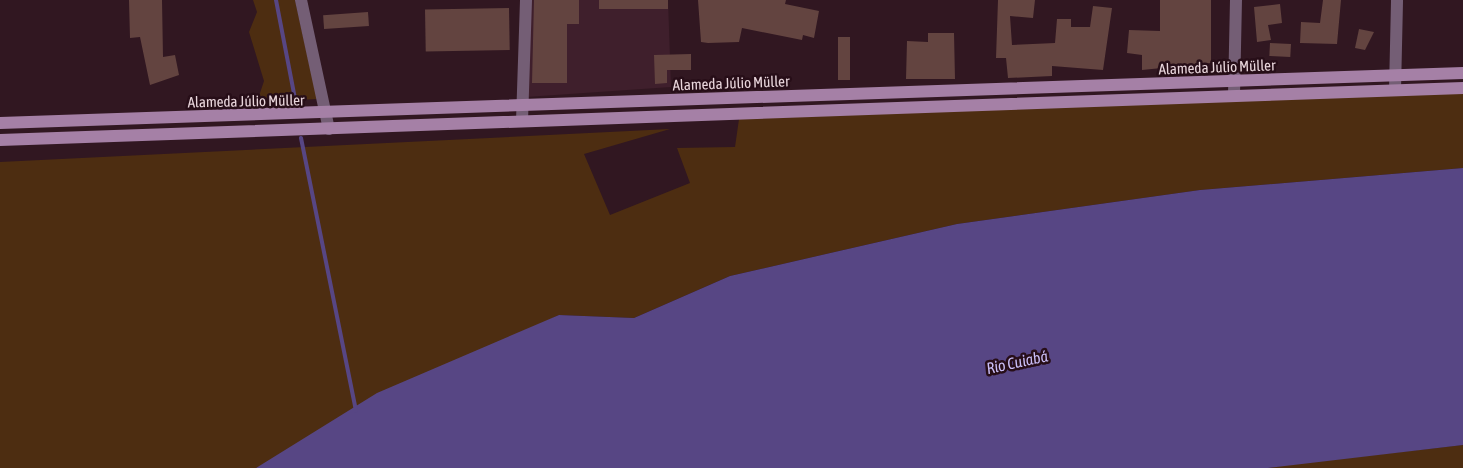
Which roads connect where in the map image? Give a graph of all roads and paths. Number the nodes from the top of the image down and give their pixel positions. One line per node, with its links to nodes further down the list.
1 (301, 0): 11 (street)
2 (526, 0): 12 (street)
3 (1236, 0): 7 (street)
4 (1397, 0): 6 (street)
5 (1463, 73): 6 (main road, Alameda Júlio Müller)
6 (1395, 74): 7 (main road, Alameda Júlio Müller); 9 (street)
7 (1234, 81): 10 (street); 12 (main road, Alameda Júlio Müller)
8 (1463, 88): 9 (main road, Alameda Júlio Müller)
9 (1395, 90): 10 (main road, Alameda Júlio Müller)
10 (1234, 95): 12 (main road, Alameda Júlio Müller)
11 (326, 114): 12 (main road, Alameda Júlio Müller); 13 (main road, Alameda Júlio Müller); 14 (street)
12 (522, 115): 14 (main road, Alameda Júlio Müller)
13 (0, 123)
14 (329, 129): 15 (main road, Alameda Júlio Müller)
15 (0, 140)

